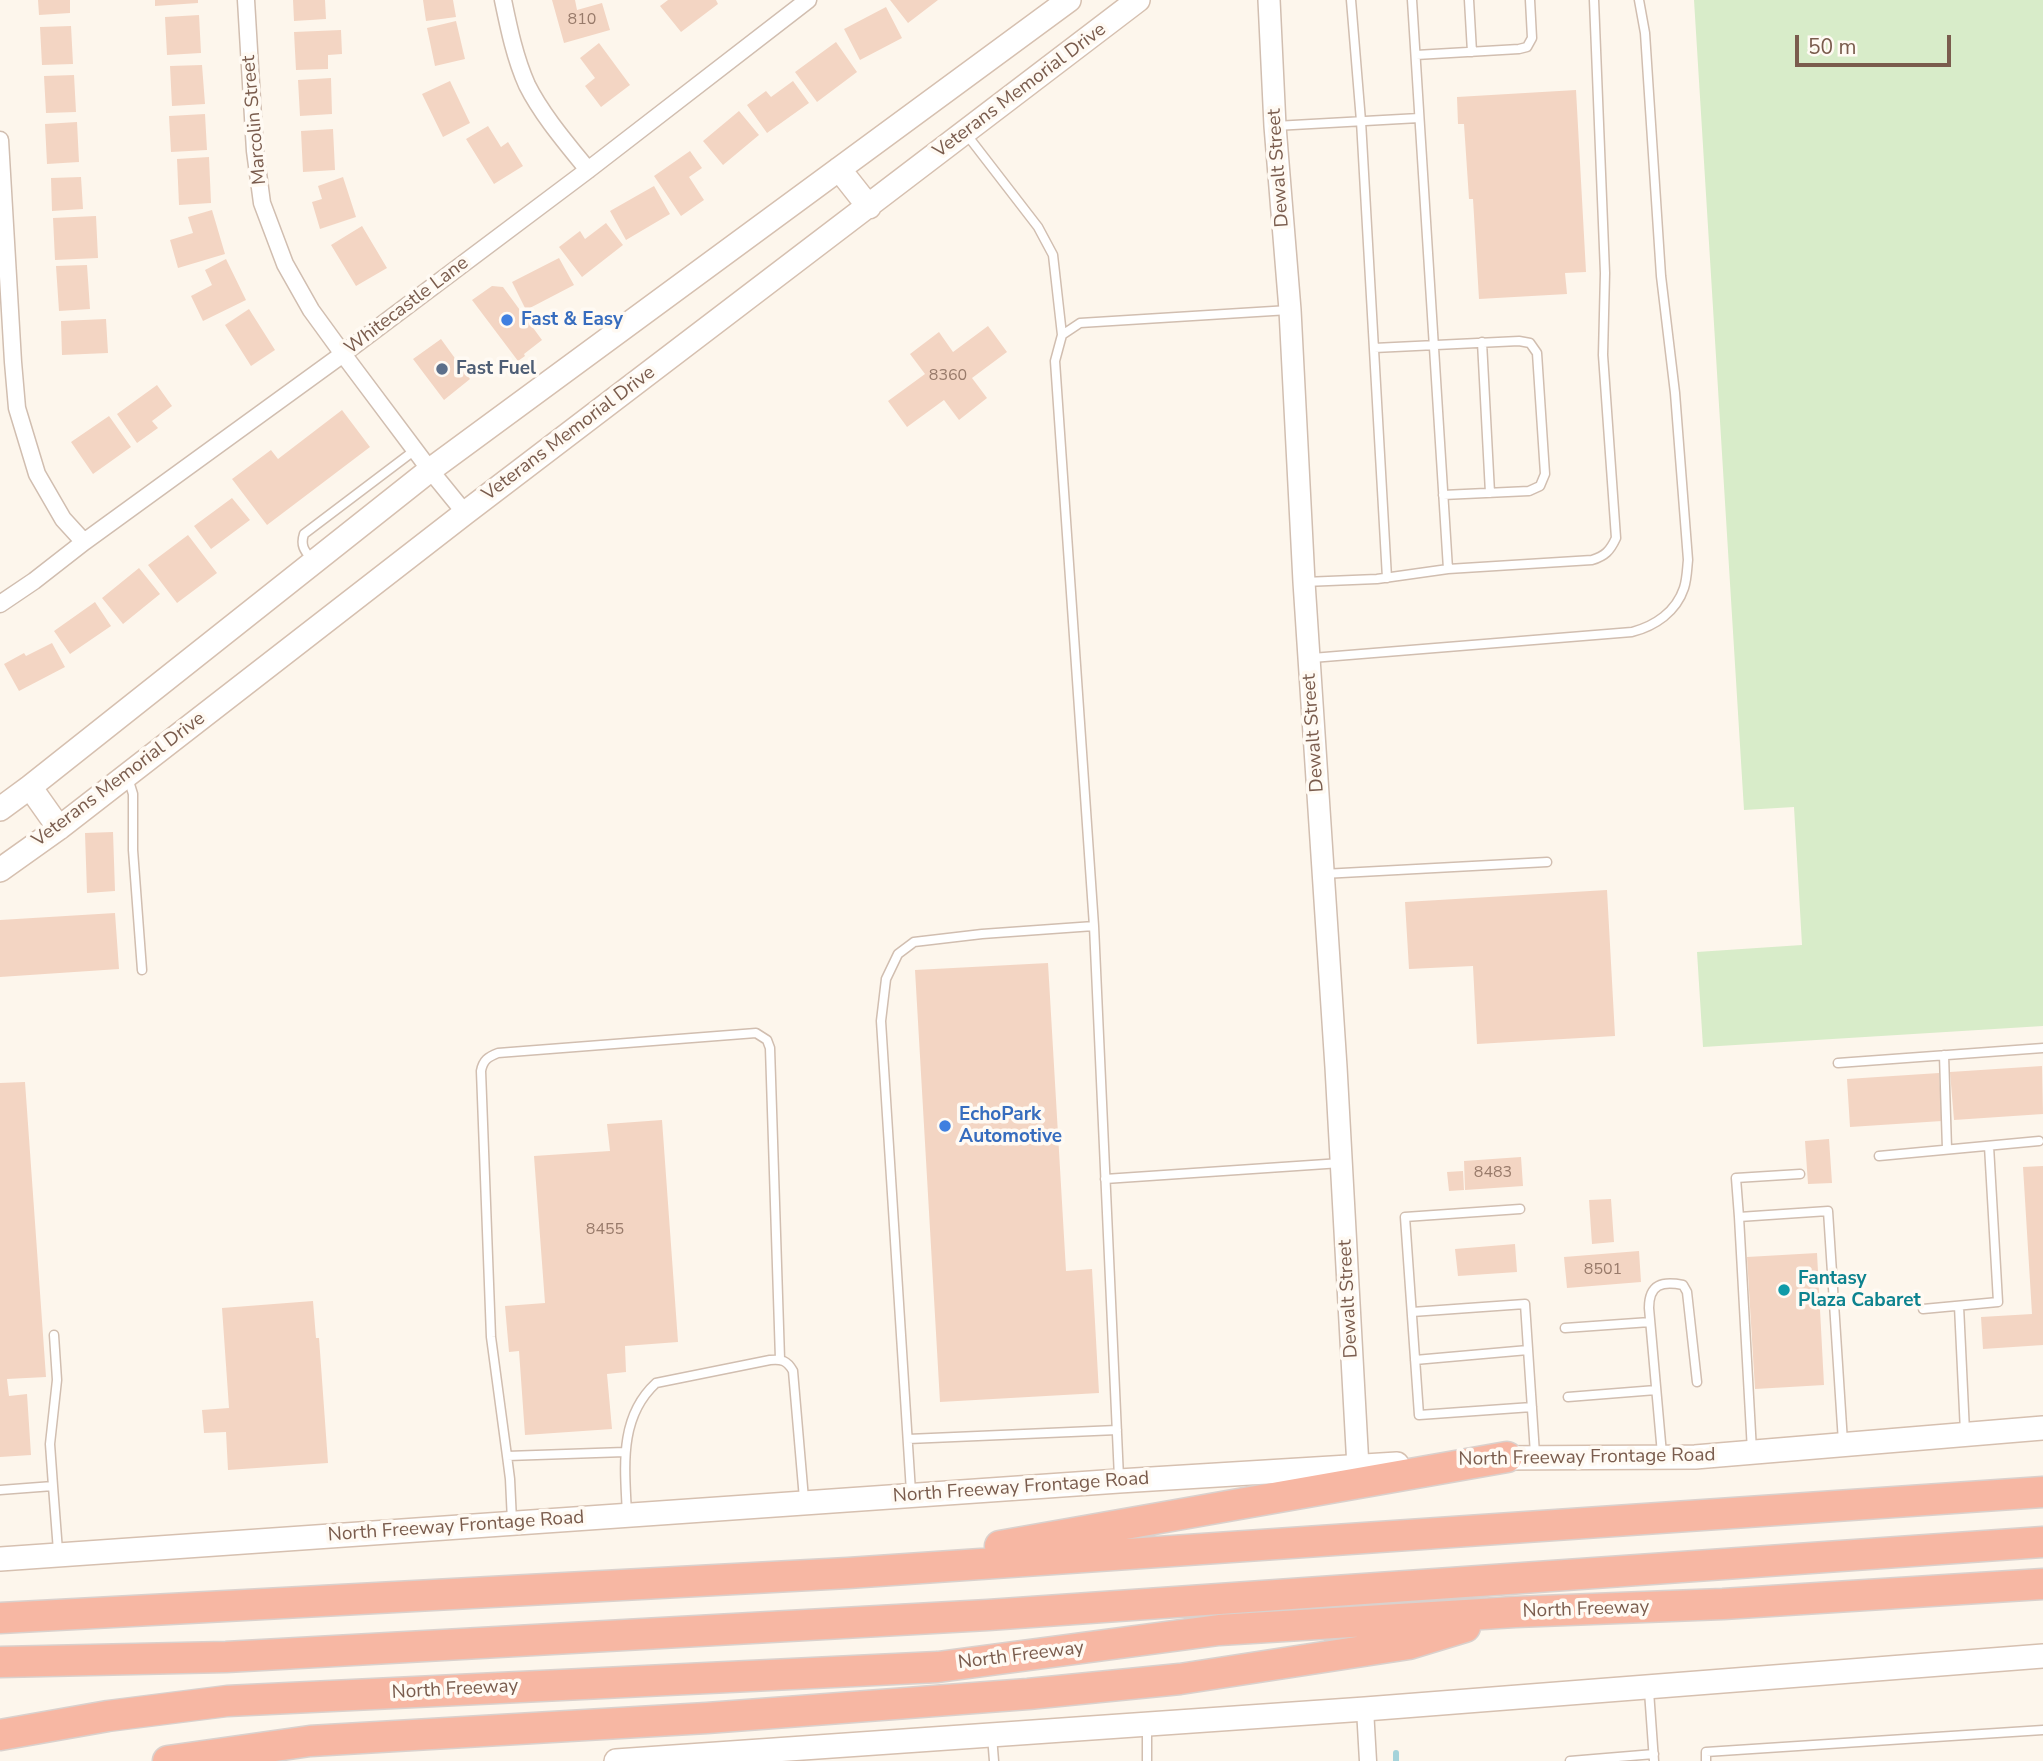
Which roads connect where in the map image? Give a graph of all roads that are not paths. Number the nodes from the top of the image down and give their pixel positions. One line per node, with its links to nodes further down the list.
1 (246, 0): 28 (street, Marcolin Street)
2 (503, 0): 21 (street)
3 (808, 0): 21 (street, Whitecastle Lane)
4 (1069, 0): 20 (main road)
5 (1138, 0): 18 (main road, Veterans Memorial Drive)
6 (1269, 0): 17 (street, Dewalt Street)
7 (1351, 0): 16 (lane)
8 (1412, 0): 14 (lane)
9 (1469, 0): 13 (lane)
10 (1530, 0): 13 (lane)
11 (1594, 0): 37 (lane)
12 (1639, 0): 41 (lane)
13 (1472, 52): 14 (lane)
14 (1416, 55): 15 (lane)
15 (1419, 118): 16 (lane); 26 (lane)
16 (1361, 121): 17 (lane); 27 (lane)
17 (1275, 126): 23 (street, Dewalt Street)
18 (965, 133): 22 (main road, Veterans Memorial Drive); 24 (lane)
19 (0, 140): 29 (street)
20 (839, 169): 22 (main road); 31 (main road)
21 (588, 170): 28 (street, Whitecastle Lane)
22 (869, 207): 34 (main road, Veterans Memorial Drive)
23 (1290, 310): 24 (lane); 39 (street, Dewalt Street)
24 (1062, 335): 49 (lane)
25 (1482, 342): 26 (lane); 32 (lane); 32 (lane)
26 (1433, 345): 27 (lane); 33 (lane)
27 (1374, 348): 38 (lane)
28 (343, 354): 30 (street, Marcolin Street); 35 (street, Whitecastle Lane)
29 (6, 363): 35 (street)
30 (415, 450): 31 (street, Marcolin Street); 36 (lane)
31 (430, 470): 34 (street, Marcolin Street); 36 (main road)
32 (1490, 493): 33 (lane)
33 (1443, 495): 37 (lane)
34 (465, 513): 42 (main road, Veterans Memorial Drive)
35 (84, 542): 40 (street, Whitecastle Lane)
36 (314, 562): 43 (main road)
37 (1448, 569): 38 (lane)
38 (1387, 578): 39 (lane)
39 (1304, 582): 41 (street, Dewalt Street)
40 (0, 604)
41 (1309, 659): 48 (street, Dewalt Street)
42 (127, 776): 45 (main road, Veterans Memorial Drive); 50 (lane)
43 (30, 787): 44 (main road); 45 (main road)
44 (0, 808)
45 (60, 828): 47 (main road, Veterans Memorial Drive)
46 (1547, 862): 48 (lane)
47 (0, 870)
48 (1323, 874): 58 (street, Dewalt Street)
49 (1094, 926): 60 (lane); 79 (lane)
50 (142, 970)
51 (2043, 1048): 52 (lane)
52 (1944, 1055): 53 (lane); 56 (lane)
53 (1838, 1063)
54 (2039, 1141): 55 (lane)
55 (1989, 1146): 56 (lane); 63 (lane)
56 (1947, 1149): 57 (lane)
57 (1879, 1156)
58 (1341, 1163): 60 (lane); 86 (street, Dewalt Street)
59 (1800, 1174): 62 (lane)
60 (1105, 1179): 77 (lane)
61 (1520, 1209): 65 (lane)
62 (1739, 1217): 80 (lane); 82 (lane)
63 (1959, 1306): 64 (lane); 78 (lane)
64 (1923, 1309)
65 (1412, 1312): 69 (lane); 71 (lane)
66 (1650, 1322): 67 (lane); 72 (lane); 73 (lane)
67 (1565, 1328)
68 (54, 1335): 88 (lane)
69 (1528, 1350): 71 (lane); 75 (lane)
70 (780, 1359): 81 (lane); 83 (lane); 92 (lane)
71 (1415, 1360): 75 (lane)
72 (1697, 1382)
73 (1656, 1390): 74 (lane); 85 (lane)
74 (1568, 1397)
75 (1532, 1407): 84 (lane)
76 (2043, 1428): 78 (main road, North Freeway Frontage Road)
77 (1117, 1430): 79 (lane); 87 (lane)
78 (1965, 1434): 80 (main road, North Freeway Frontage Road)
79 (908, 1439): 91 (lane)
80 (1843, 1445): 82 (main road, North Freeway Frontage Road)
81 (625, 1452): 83 (lane); 93 (lane)
82 (1753, 1452): 85 (main road, North Freeway Frontage Road)
83 (507, 1456): 94 (lane)
84 (1521, 1457): 85 (main road, North Freeway Frontage Road); 86 (main road, North Freeway Frontage Road); 98 (highway)
85 (1662, 1457)
86 (1358, 1467): 87 (main road, North Freeway Frontage Road)
87 (1119, 1481): 91 (main road, North Freeway Frontage Road)
88 (53, 1486): 89 (lane); 96 (lane)
89 (0, 1490)
90 (2043, 1492): 98 (highway)
91 (912, 1495): 92 (main road, North Freeway Frontage Road)
92 (805, 1502): 93 (main road, North Freeway Frontage Road)
93 (627, 1515): 94 (main road, North Freeway Frontage Road)
94 (512, 1522): 96 (main road, North Freeway Frontage Road)
95 (2043, 1542): 103 (highway, North Freeway)
96 (58, 1554): 97 (main road, North Freeway Frontage Road)
97 (0, 1559)
98 (848, 1573): 101 (highway)
99 (2043, 1584): 100 (highway, North Freeway)
100 (1515, 1612): 108 (highway, North Freeway); 111 (highway)
101 (0, 1618)
102 (2043, 1657): 104 (main road)
103 (0, 1662)
104 (1649, 1687): 105 (main road); 110 (lane)
105 (1365, 1709): 106 (main road); 115 (street)
106 (1147, 1724): 109 (main road); 114 (lane)
107 (2043, 1730): 117 (lane)
108 (0, 1735)
109 (992, 1735): 112 (main road); 113 (lane)
110 (1654, 1757): 116 (lane)
111 (174, 1760)
112 (618, 1761)
113 (994, 1761)
114 (1147, 1761)
115 (1368, 1761)
116 (1570, 1761)
117 (1706, 1761)

